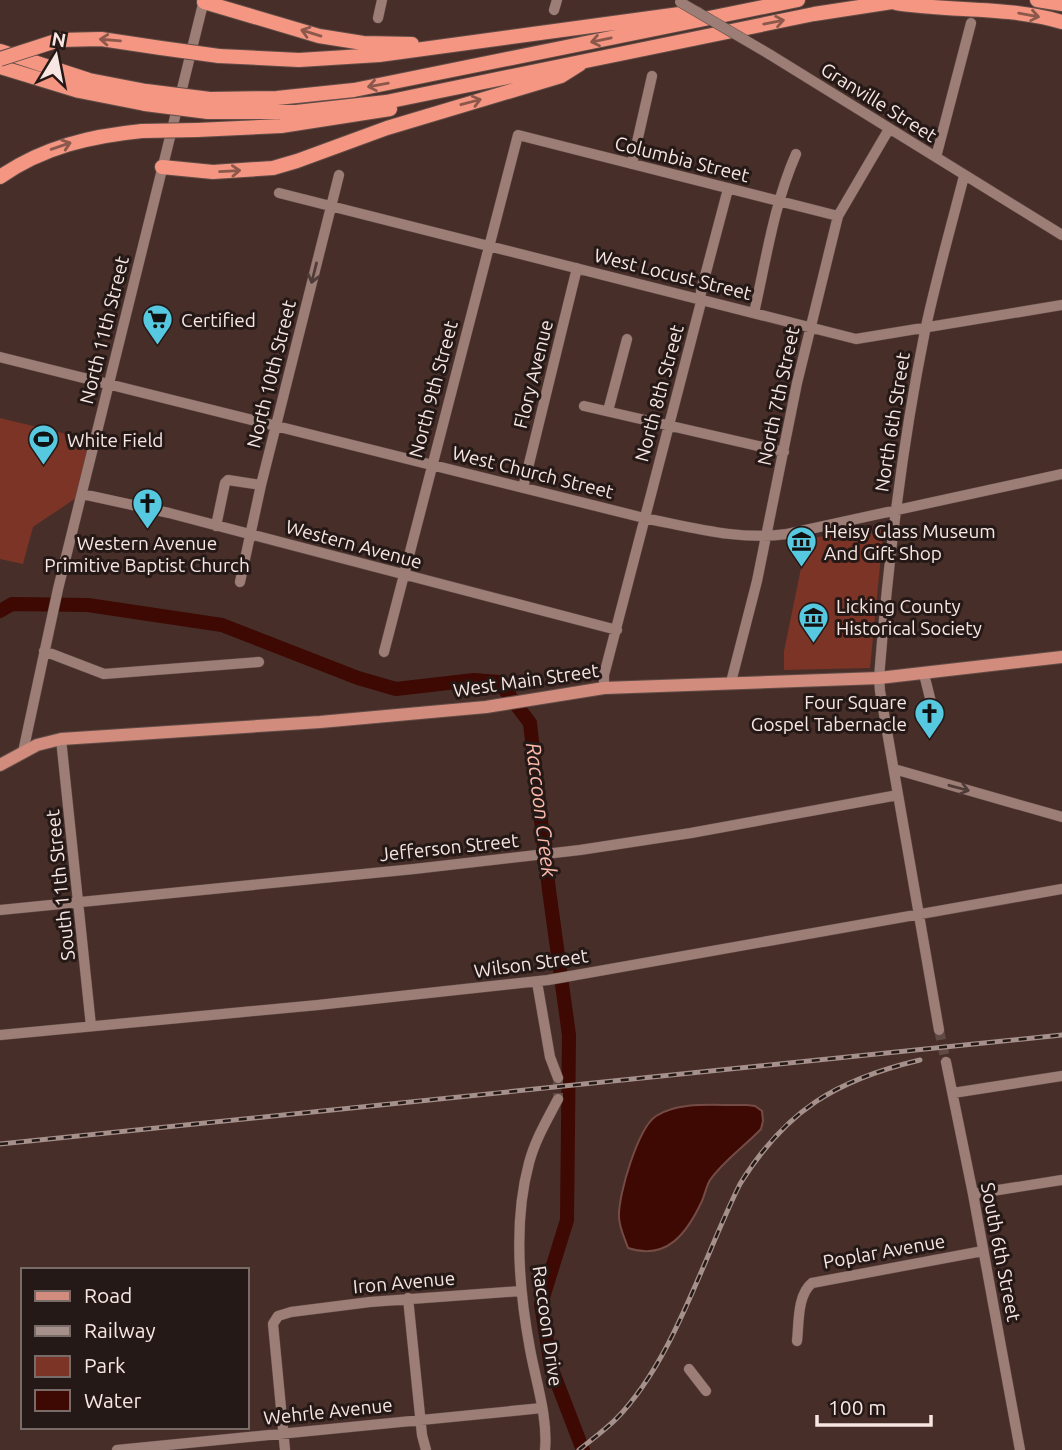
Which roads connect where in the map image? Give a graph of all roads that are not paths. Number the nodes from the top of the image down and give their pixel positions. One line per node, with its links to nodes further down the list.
1 (382, 0): 10 (street)
2 (798, 0): 9 (highway)
3 (905, 0): 7 (highway)
4 (1037, 0): 8 (highway)
5 (204, 1): 13 (highway, one-way to 5); 27 (street, North 11th Street)
6 (678, 1): 22 (street, Granville Street, bridge)
7 (888, 2): 12 (highway, one-way to 12); 16 (highway, one-way to 7)
8 (1062, 4)
9 (716, 17): 13 (highway); 21 (highway, one-way to 21)
10 (378, 18)
11 (971, 23): 25 (street)
12 (1062, 23)
13 (426, 49): 15 (highway, one-way to 15, bridge)
14 (0, 51): 18 (highway, bridge)
15 (0, 59)
16 (587, 59): 20 (highway); 27 (highway, one-way to 16)
17 (0, 66): 18 (highway)
18 (26, 68): 21 (highway, bridge)
19 (652, 76): 26 (street)
20 (426, 93): 21 (highway); 30 (highway, one-way to 20, bridge)
21 (209, 105)
22 (888, 129): 25 (street, Granville Street); 35 (street, North 7th Street)
23 (518, 135): 26 (street, Columbia Street); 37 (street, North 9th Street)
24 (796, 154): 33 (street)
25 (936, 157): 29 (street, Granville Street)
26 (632, 164): 31 (street, Columbia Street)
27 (162, 167): 46 (street, North 11th Street)
28 (339, 175): 34 (street, North 10th Street)
29 (964, 176): 36 (street, Granville Street); 43 (street, North 6th Street)
30 (0, 177)
31 (728, 189): 33 (street, Columbia Street); 39 (street, North 8th Street)
32 (279, 193): 34 (street, West Locust Street)
33 (780, 202): 35 (street, Columbia Street); 41 (street)
34 (331, 206): 37 (street, West Locust Street); 50 (street, North 10th Street, one-way to 50)
35 (838, 216): 42 (street, North 7th Street)
36 (1062, 235)
37 (488, 246): 38 (street, West Locust Street); 52 (street, North 9th Street)
38 (577, 268): 39 (street, West Locust Street); 55 (street, Flory Avenue)
39 (701, 300): 41 (street, West Locust Street); 49 (street, North 8th Street)
40 (1062, 305): 43 (street, West Locust Street)
41 (754, 313): 42 (street, West Locust Street)
42 (811, 327): 43 (street, West Locust Street); 51 (street, North 7th Street)
43 (926, 329): 57 (street, North 6th Street)
44 (627, 340): 48 (street)
45 (0, 357): 46 (street, West Church Street)
46 (109, 384): 50 (street, West Church Street); 56 (street, North 11th Street)
47 (584, 406): 48 (street)
48 (608, 411): 49 (street)
49 (669, 425): 51 (street); 58 (street, North 8th Street)
50 (277, 426): 52 (street, West Church Street); 54 (street, North 10th Street)
51 (784, 452): 61 (street, North 7th Street)
52 (432, 465): 55 (street, West Church Street); 62 (street, North 9th Street)
53 (1062, 474): 57 (street, West Church Street)
54 (261, 485): 59 (street); 60 (street, North 10th Street)
55 (523, 488): 58 (street, West Church Street)
56 (82, 494): 59 (street, Western Avenue); 65 (street, North 11th Street)
57 (896, 511): 61 (street, West Church Street); 70 (street, North 6th Street)
58 (645, 518): 61 (street, West Church Street); 64 (street, North 8th Street)
59 (216, 526): 60 (street, Western Avenue)
60 (250, 534): 62 (street, Western Avenue); 63 (street, North 10th Street)
61 (766, 537): 71 (street, North 7th Street)
62 (403, 576): 64 (street, Western Avenue); 66 (street, North 9th Street)
63 (240, 582)
64 (617, 630): 72 (street, North 8th Street)
65 (44, 651): 68 (street); 75 (street, North 11th Street)
66 (384, 652)
67 (1062, 657): 69 (main road, West Main Street)
68 (259, 662)
69 (925, 674): 70 (main road, West Main Street); 73 (street)
70 (880, 678): 71 (main road, West Main Street); 77 (street)
71 (732, 682): 72 (main road, West Main Street)
72 (604, 688): 74 (main road, West Main Street)
73 (932, 706)
74 (61, 739): 75 (main road, West Main Street); 81 (street, South 11th Street)
75 (23, 752): 76 (main road, West Main Street)
76 (0, 765)
77 (894, 769): 78 (street); 79 (street, one-way to 79)
78 (898, 795): 81 (street, Jefferson Street); 83 (street)
79 (1062, 817)
80 (1062, 889): 83 (street, Wilson Street)
81 (79, 902): 82 (street, Jefferson Street); 85 (street, South 11th Street)
82 (0, 910)
83 (919, 914): 84 (street, Wilson Street); 86 (street)
84 (543, 981): 85 (street, Wilson Street); 90 (street)
85 (92, 1026): 87 (street, Wilson Street)
86 (939, 1030)
87 (0, 1035)
88 (946, 1062): 91 (street, South 6th Street)
89 (1062, 1076): 91 (street)
90 (558, 1078)
91 (953, 1093): 94 (street, South 6th Street)
92 (558, 1100): 96 (street, Raccoon Drive)
93 (1062, 1180): 94 (street)
94 (973, 1194): 95 (street, South 6th Street)
95 (983, 1251): 98 (street, Poplar Avenue); 108 (street, South 6th Street)
96 (521, 1291): 97 (street, Iron Avenue); 101 (street, Raccoon Drive)
97 (408, 1298): 102 (street); 103 (street, Iron Avenue)
98 (797, 1341)
99 (689, 1369): 100 (street)
100 (706, 1391)
101 (542, 1408): 102 (street, Wehrle Avenue); 107 (street, Raccoon Drive)
102 (420, 1419): 103 (street, Wehrle Avenue); 106 (street)
103 (284, 1432): 104 (street, Wehrle Avenue); 105 (street)
104 (117, 1450)
105 (285, 1450)
106 (426, 1450)
107 (545, 1450)
108 (1020, 1450)

